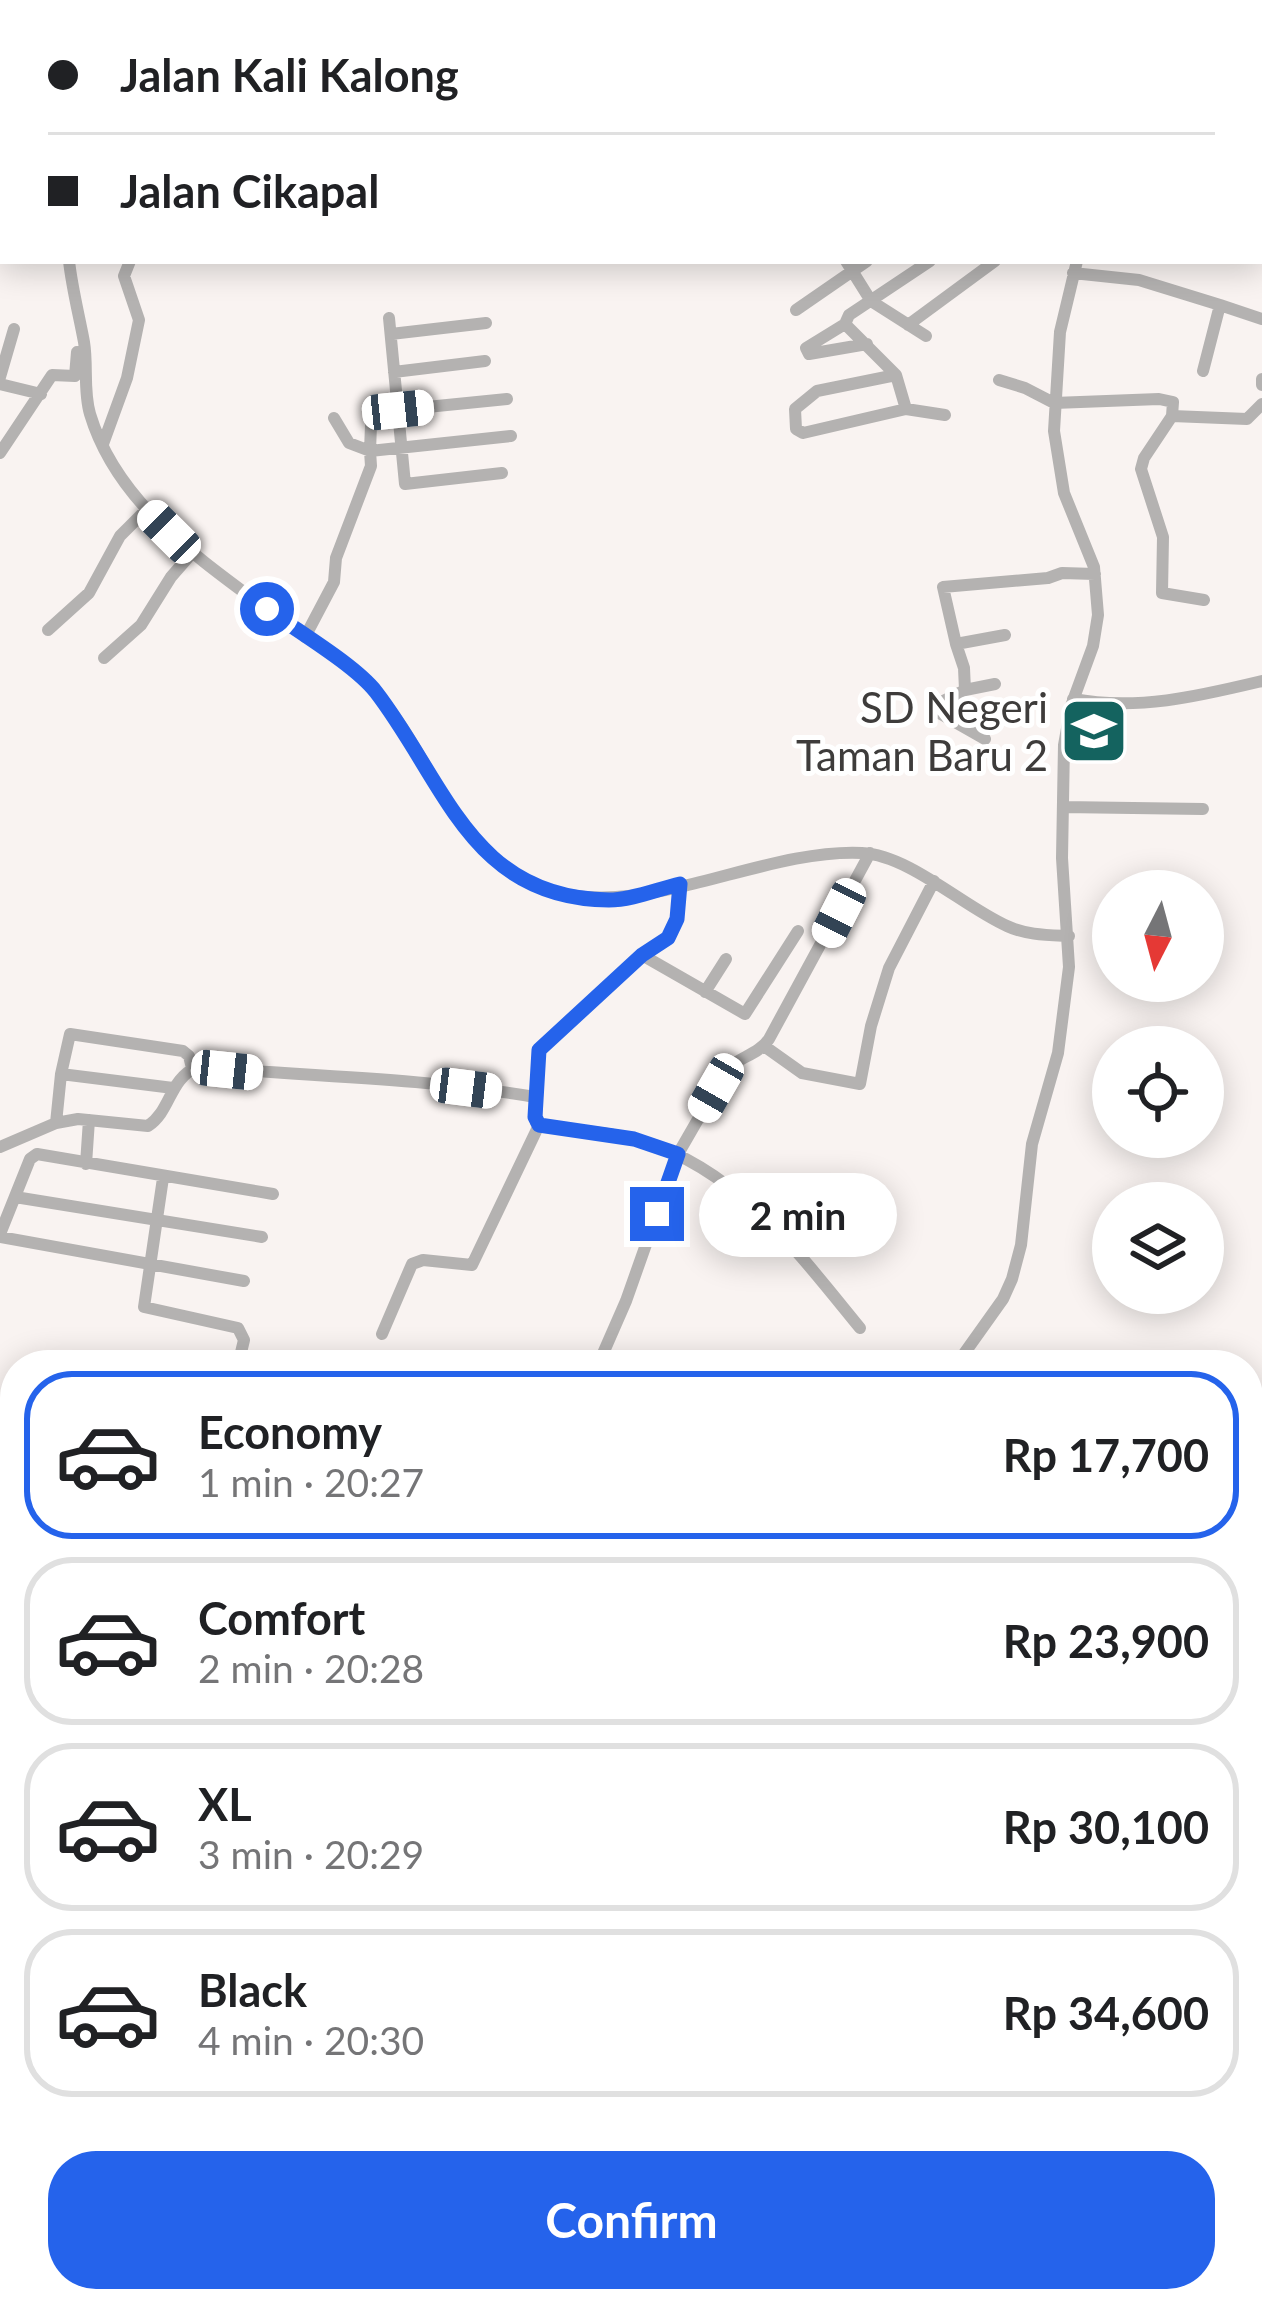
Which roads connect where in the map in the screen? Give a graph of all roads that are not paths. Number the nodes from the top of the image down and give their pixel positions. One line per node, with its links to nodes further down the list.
1 (69, 264): 12 (street)
2 (129, 264): 36 (street)
3 (926, 264): 7 (street)
4 (991, 264): 15 (street)
5 (849, 266): 7 (street); 9 (street)
6 (1075, 267): 8 (street); 28 (street)
7 (871, 301): 14 (street); 15 (street)
8 (1220, 305): 11 (street); 21 (street)
9 (796, 310)
10 (389, 318): 17 (street)
11 (1262, 319)
12 (78, 320): 26 (street); 36 (street)
13 (486, 322): 17 (street)
14 (845, 324): 19 (street); 19 (street)
15 (908, 325): 18 (street)
16 (14, 329): 25 (street)
17 (391, 334): 22 (street)
18 (926, 336)
19 (867, 344): 23 (street)
20 (485, 362): 22 (street)
21 (1203, 370)
22 (394, 372): 31 (street)
23 (896, 375): 30 (street); 30 (street)
24 (999, 380): 28 (street)
25 (0, 381): 26 (street)
26 (41, 394): 39 (street)
27 (507, 399): 31 (street)
28 (1054, 404): 33 (street); 43 (street)
29 (1262, 404): 33 (street)
30 (906, 409): 32 (street)
31 (398, 410): 37 (street); 38 (street)
32 (945, 415)
33 (1172, 416): 44 (street)
34 (334, 418): 38 (street)
35 (511, 436): 37 (street)
36 (104, 445): 41 (street)
37 (401, 449): 38 (street); 40 (street)
38 (370, 451): 47 (street)
39 (0, 452)
40 (502, 473)
41 (146, 509): 42 (street); 45 (street)
42 (191, 554): 47 (street); 49 (street)
43 (1095, 574): 48 (street); 53 (street)
44 (1204, 600)
45 (48, 630)
46 (1005, 635): 48 (street)
47 (305, 637): 59 (street)
48 (956, 644): 52 (street)
49 (104, 658)
50 (1262, 681): 53 (street)
51 (995, 684): 52 (street)
52 (965, 690): 54 (street)
53 (1073, 699): 55 (street)
54 (985, 739)
55 (1063, 808): 56 (street); 61 (street)
56 (1203, 809)
57 (870, 853): 58 (street); 59 (street); 65 (street)
58 (934, 881): 61 (street); 65 (street)
59 (680, 884): 62 (street)
60 (797, 931): 64 (street)
61 (1069, 936): 88 (street)
62 (642, 955): 64 (street); 69 (street)
63 (726, 959): 64 (street)
64 (705, 992)
65 (764, 1046): 74 (street)
66 (192, 1068): 67 (street); 68 (street); 69 (street)
67 (61, 1074): 68 (street); 71 (street)
68 (173, 1088): 70 (street)
69 (535, 1097): 72 (street)
70 (89, 1120): 71 (street); 75 (street)
71 (50, 1125): 73 (street)
72 (539, 1125): 74 (street); 85 (street)
73 (0, 1147)
74 (678, 1154): 84 (street); 87 (street)
75 (86, 1164): 76 (street); 78 (street)
76 (163, 1178): 77 (street); 79 (street)
77 (273, 1194)
78 (15, 1197): 79 (street); 80 (street)
79 (155, 1220): 81 (street); 82 (street)
80 (0, 1235): 82 (street)
81 (262, 1238)
82 (149, 1264): 83 (street); 86 (street)
83 (244, 1281)
84 (860, 1328)
85 (382, 1334)
86 (242, 1350)
87 (605, 1350)
88 (967, 1350)

